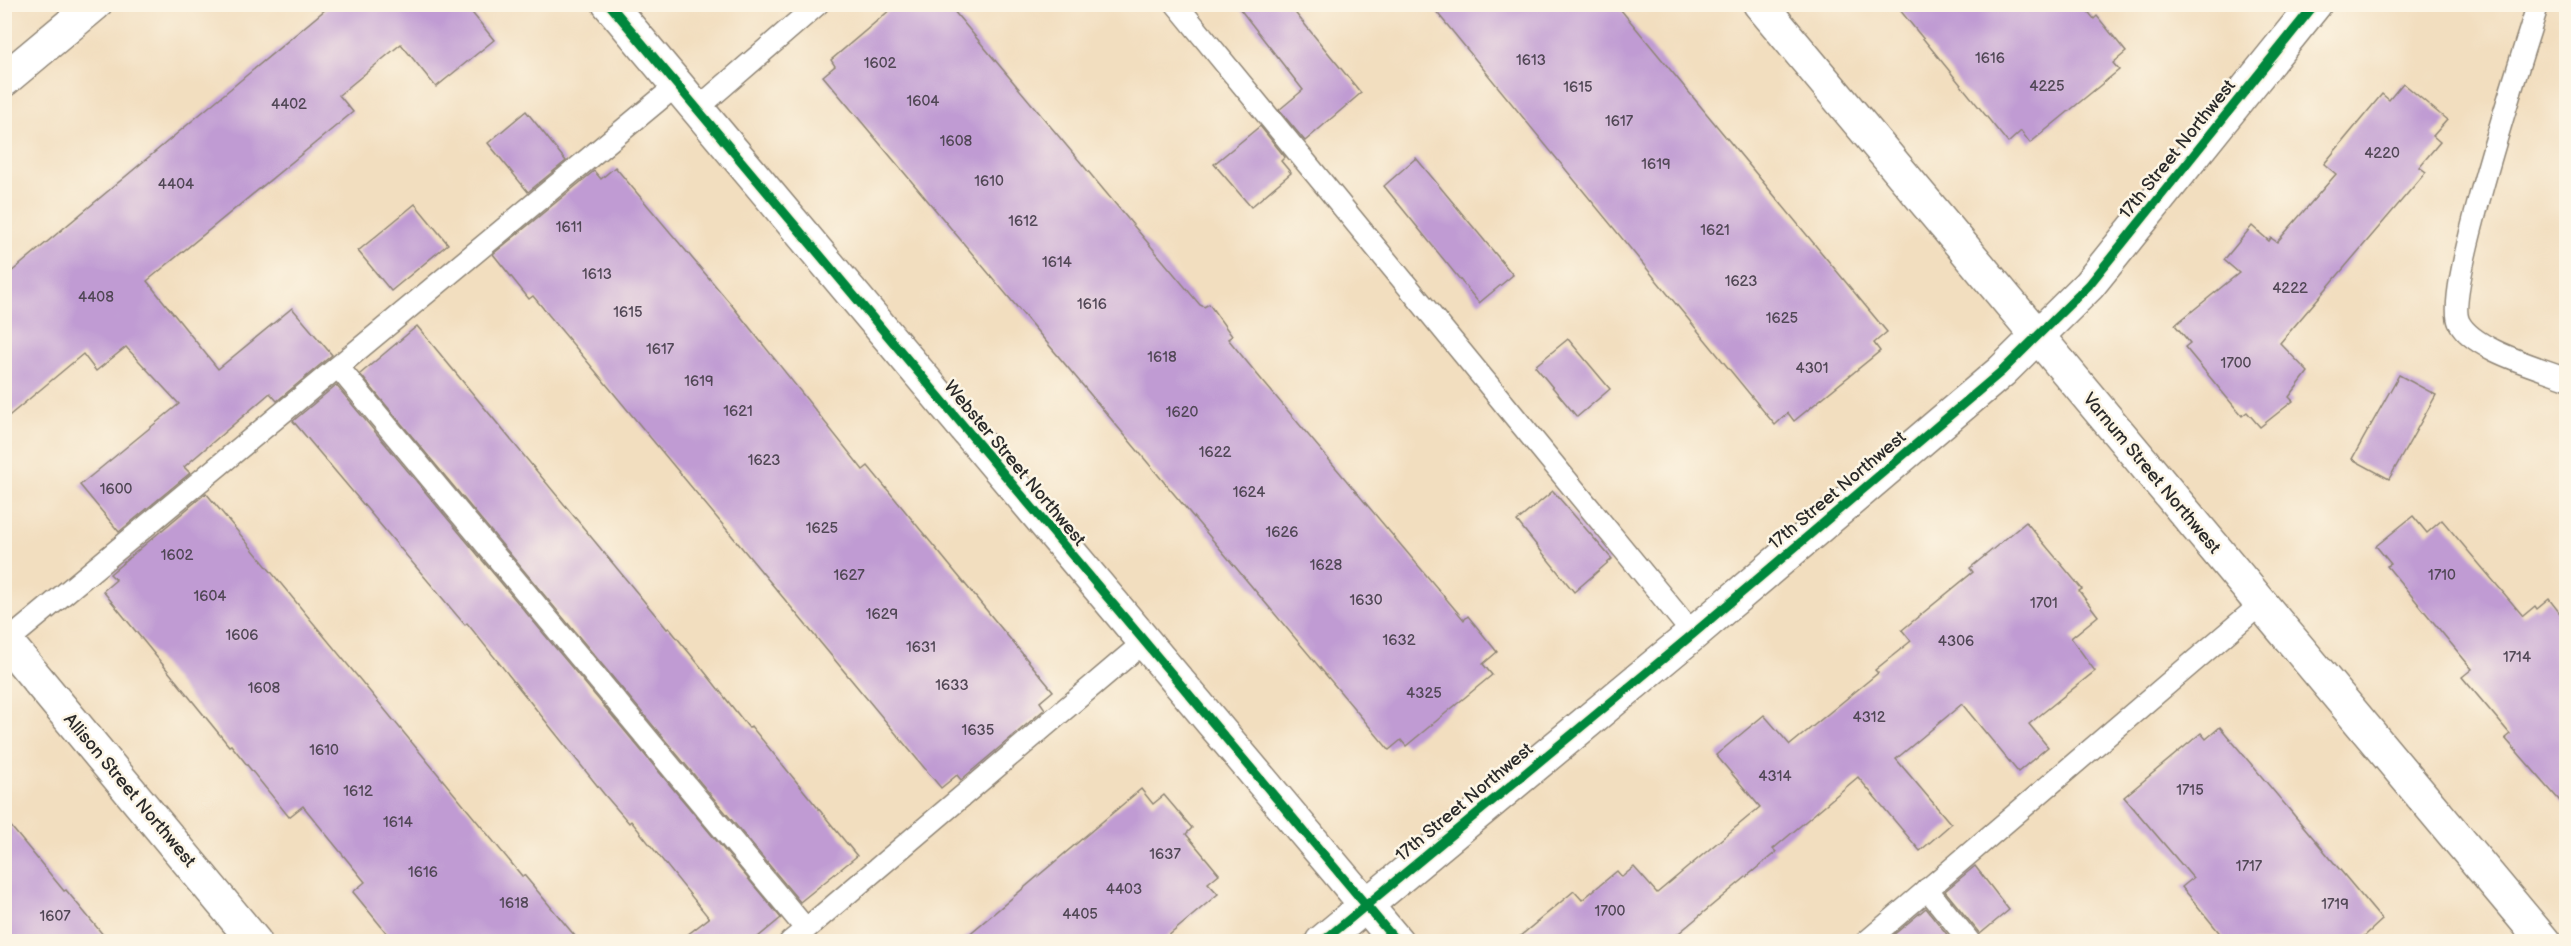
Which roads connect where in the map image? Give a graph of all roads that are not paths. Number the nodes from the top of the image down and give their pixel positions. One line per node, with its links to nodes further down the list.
1 (95, 4): 8 (street)
2 (609, 4): 9 (street, Webster Street Northwest)
3 (818, 4): 9 (lane)
4 (1176, 4): 14 (lane)
5 (1760, 4): 10 (street, Varnum Street Northwest)
6 (2315, 4): 10 (street, 17th Street Northwest)
7 (2538, 4): 12 (lane)
8 (4, 81)
9 (687, 97): 11 (lane); 16 (street, Webster Street Northwest)
10 (2038, 337): 13 (street, Varnum Street Northwest); 14 (street, 17th Street Northwest)
11 (338, 367): 15 (lane); 19 (lane)
12 (2566, 378)
13 (2261, 604): 17 (lane); 25 (street, Varnum Street Northwest)
14 (1693, 634): 18 (street, 17th Street Northwest)
15 (5, 642): 20 (street, Allison Street Northwest)
16 (1144, 642): 18 (street, Webster Street Northwest); 19 (lane)
17 (1927, 889): 23 (lane); 24 (lane)
18 (1366, 904): 21 (street, 17th Street Northwest); 22 (street, Webster Street Northwest)
19 (798, 935)
20 (255, 942)
21 (1322, 942)
22 (1397, 942)
23 (1866, 942)
24 (1970, 942)
25 (2544, 942)

